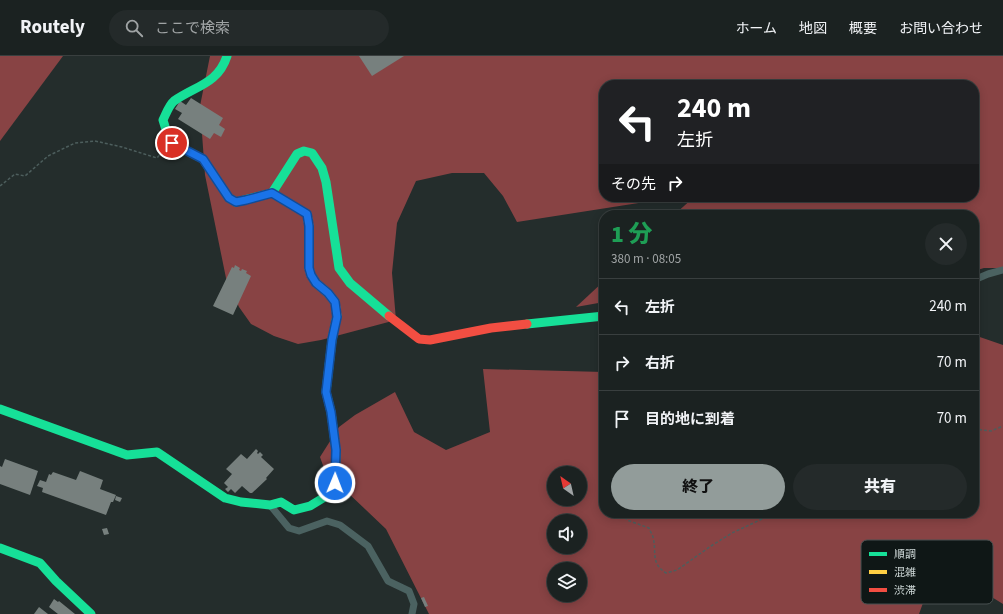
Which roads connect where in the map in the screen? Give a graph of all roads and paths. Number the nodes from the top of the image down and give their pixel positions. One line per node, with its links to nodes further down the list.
1 (227, 56): 2 (street)
2 (172, 143): 3 (path); 4 (street)
3 (0, 186)
4 (272, 193): 7 (street); 11 (street)
5 (1003, 270): 6 (street)
6 (979, 278)
7 (599, 317)
8 (0, 409): 11 (street)
9 (1003, 426): 10 (path)
10 (979, 430)
11 (270, 505): 16 (street)
12 (626, 518): 13 (path)
13 (763, 518)
14 (0, 548): 15 (street)
15 (91, 614)
16 (412, 614)

